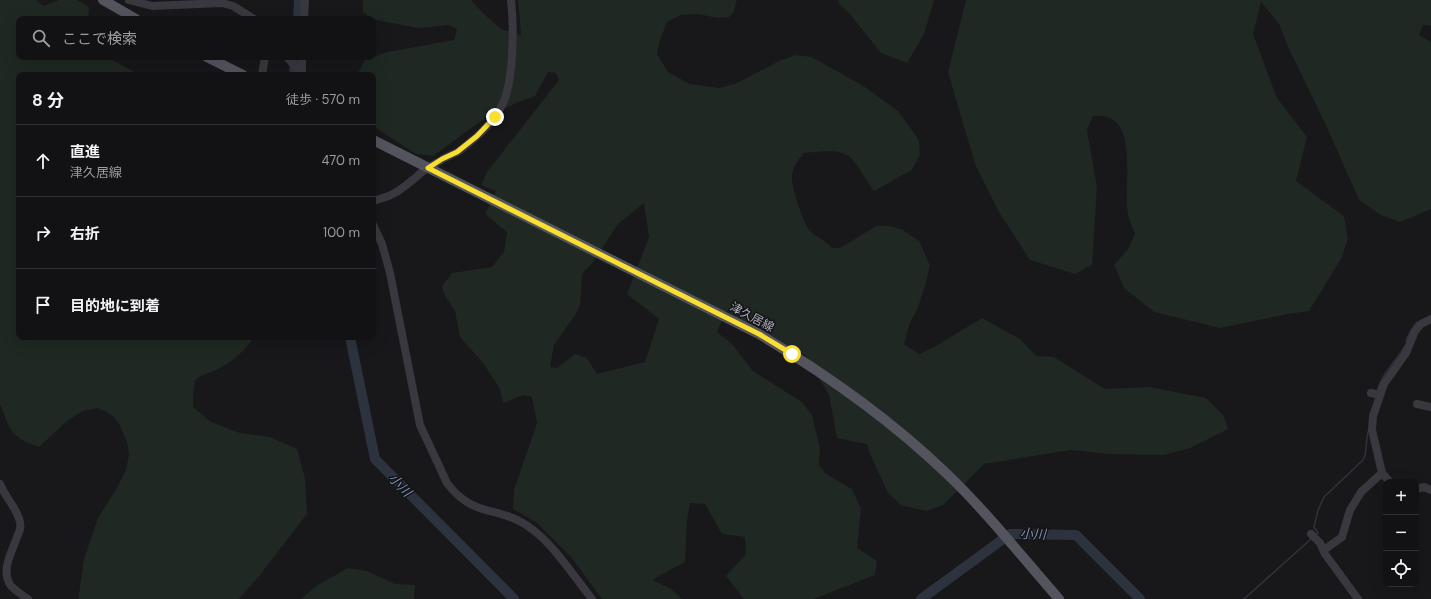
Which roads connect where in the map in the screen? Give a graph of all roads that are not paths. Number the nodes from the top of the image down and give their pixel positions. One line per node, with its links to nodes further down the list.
1 (129, 0): 6 (street)
2 (305, 0): 7 (street)
3 (511, 0): 16 (street)
4 (109, 1): 5 (main road)
5 (132, 16)
6 (249, 16)
7 (304, 16)
8 (213, 60): 13 (main road)
9 (264, 60): 14 (street)
10 (290, 60): 12 (street)
11 (301, 60): 12 (street)
12 (299, 71)
13 (237, 72)
14 (262, 72)
15 (376, 142): 16 (main road, 津久居線)
16 (428, 168): 17 (street); 33 (main road, 津久居線)
17 (376, 200)
18 (376, 231): 32 (street)
19 (1431, 319): 21 (street)
20 (1371, 392): 21 (street)
21 (1380, 395): 24 (street)
22 (1417, 404): 23 (street)
23 (1431, 408)
24 (1382, 474): 25 (street); 30 (street)
25 (1387, 479)
26 (0, 484): 31 (street)
27 (1419, 489): 28 (street)
28 (1431, 490)
29 (1311, 534): 30 (street)
30 (1324, 550): 34 (street)
31 (28, 599)
32 (592, 599)
33 (1059, 599)
34 (1358, 599)

